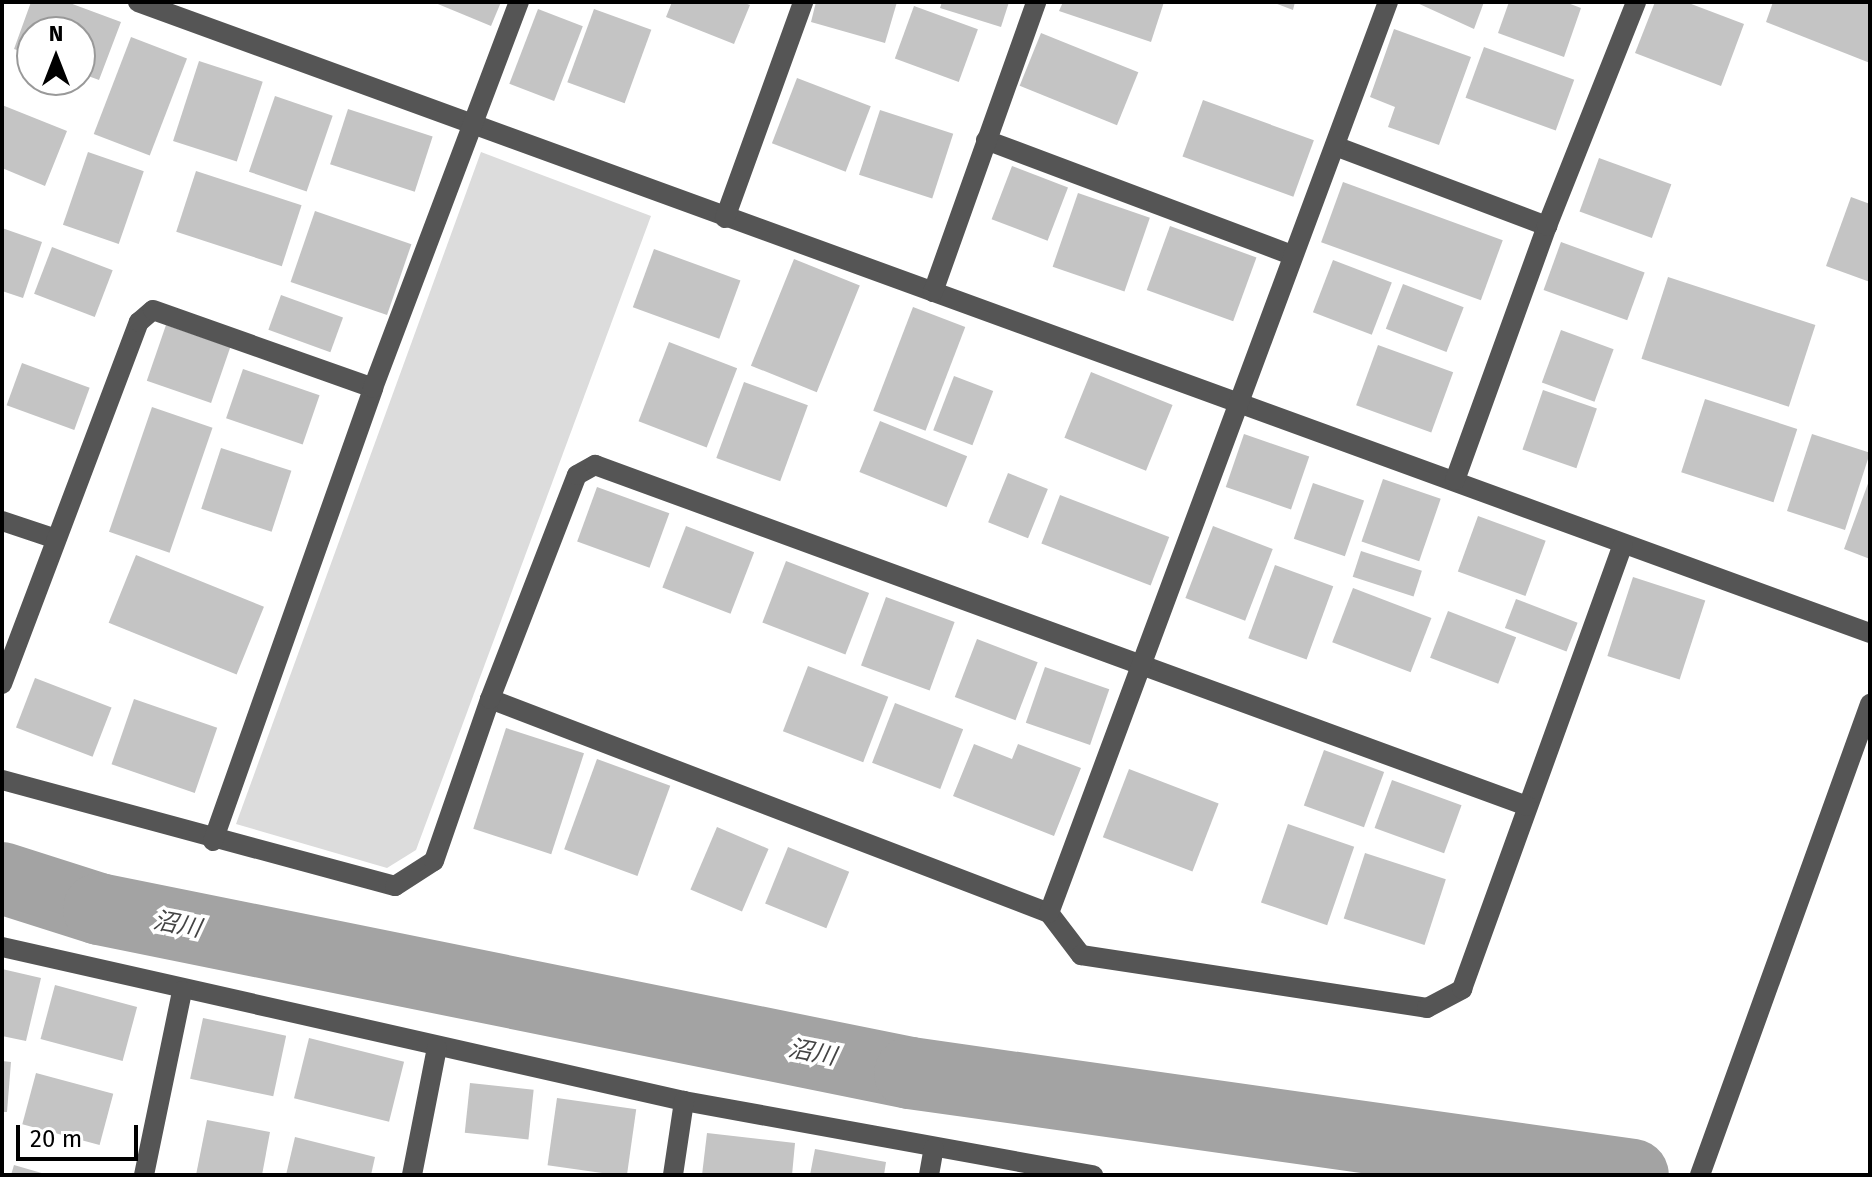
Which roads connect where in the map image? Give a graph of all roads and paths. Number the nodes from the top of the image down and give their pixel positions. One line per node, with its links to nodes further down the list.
1 (138, 2): 7 (street)
2 (519, 2): 7 (street)
3 (803, 2): 10 (street)
4 (1036, 2): 8 (street)
5 (1388, 2): 9 (street)
6 (1636, 2): 11 (street)
7 (474, 125): 10 (street); 14 (street)
8 (986, 140): 12 (street); 13 (street)
9 (1335, 146): 11 (street); 12 (street)
10 (725, 218): 13 (street)
11 (1547, 226): 16 (street)
12 (1292, 255): 15 (street)
13 (933, 292): 15 (street)
14 (373, 388): 18 (street); 27 (street)
15 (1236, 404): 16 (street); 21 (street)
16 (1455, 480): 19 (street)
17 (2, 521): 18 (street)
18 (56, 539): 22 (street)
19 (1623, 545): 20 (street); 26 (street)
20 (1870, 633)
21 (1143, 666): 23 (street); 26 (street); 28 (street)
22 (2, 684)
23 (490, 699): 27 (street); 28 (street)
24 (1870, 704): 39 (street)
25 (2, 780): 27 (street)
26 (1527, 806): 28 (street)
27 (213, 841)
28 (1049, 913)
29 (2, 947): 30 (street)
30 (182, 991): 31 (street); 34 (street)
31 (437, 1048): 32 (street); 35 (street)
32 (684, 1101): 33 (street); 36 (street)
33 (934, 1148): 37 (street); 38 (street)
34 (144, 1175)
35 (412, 1175)
36 (673, 1175)
37 (929, 1175)
38 (1093, 1175)
39 (1700, 1175)

